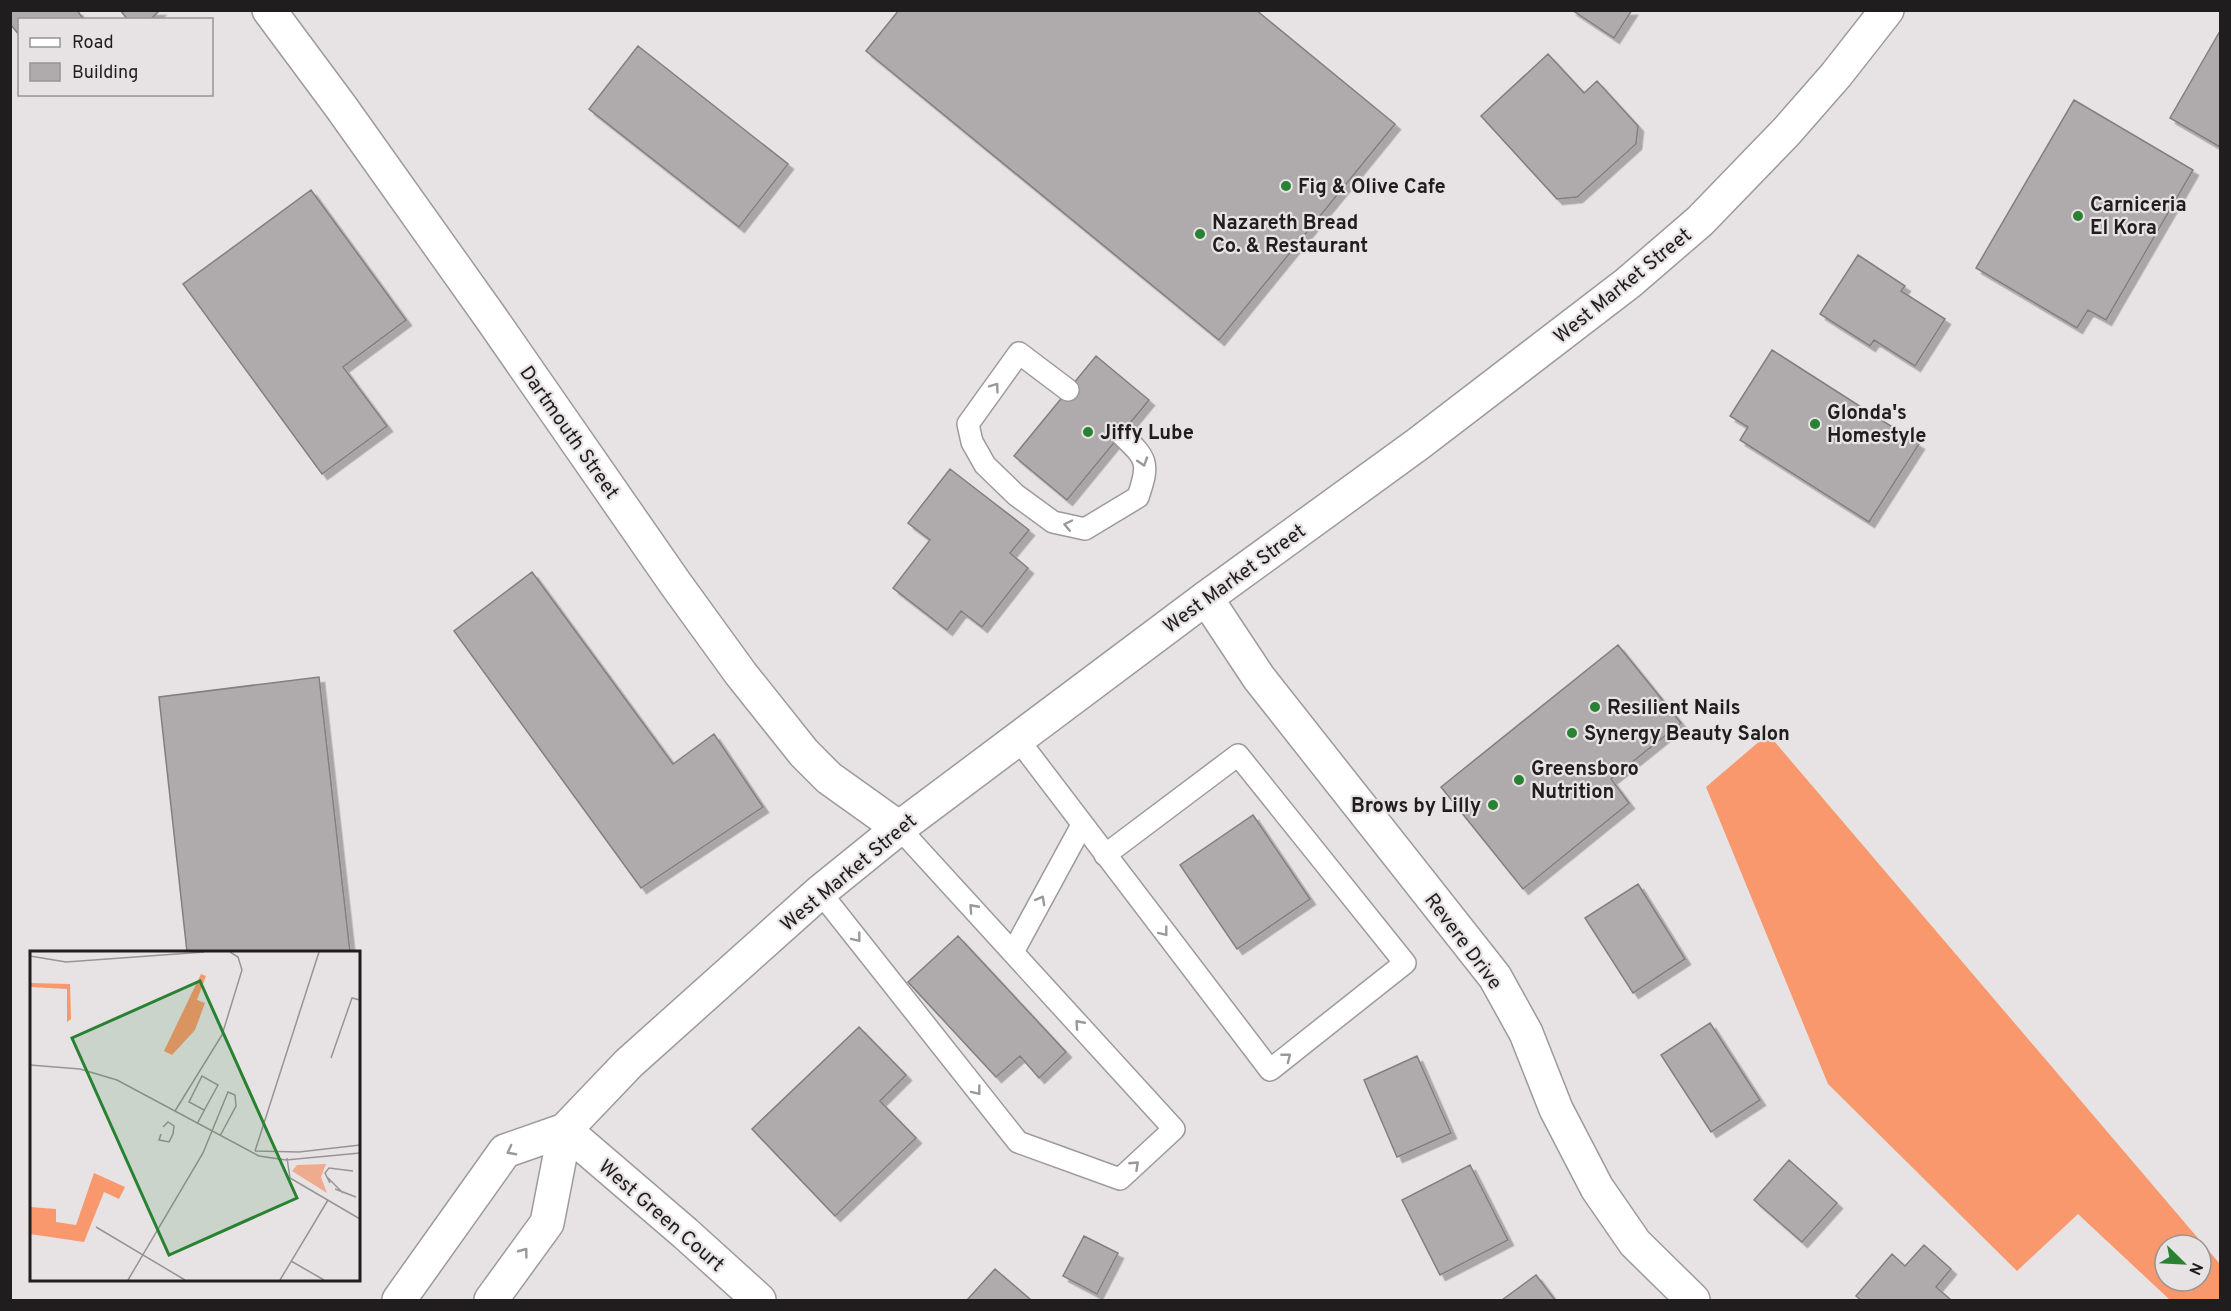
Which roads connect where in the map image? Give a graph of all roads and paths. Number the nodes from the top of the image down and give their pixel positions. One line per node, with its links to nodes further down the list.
1 (269, 10): 8 (main road, Dartmouth Street)
2 (1887, 10): 5 (main road, West Market Street)
3 (1068, 390): 4 (lane, one-way to 3)
4 (1121, 434)
5 (1206, 597): 6 (main road, West Market Street); 16 (main road, Revere Drive)
6 (1017, 738): 7 (lane); 8 (main road, West Market Street)
7 (1082, 825): 9 (lane); 11 (lane, one-way to 7)
8 (899, 828): 10 (main road, West Market Street); 11 (lane, one-way to 8)
9 (1105, 855): 9 (lane, one-way to 9)
10 (820, 892): 11 (lane, one-way to 11); 12 (main road, West Market Street)
11 (1013, 952)
12 (565, 1130): 13 (main road, West Market Street, one-way to 13); 14 (main road, one-way to 12); 15 (main road, West Green Court)
13 (399, 1300)
14 (491, 1300)
15 (759, 1300)
16 (1693, 1300)

